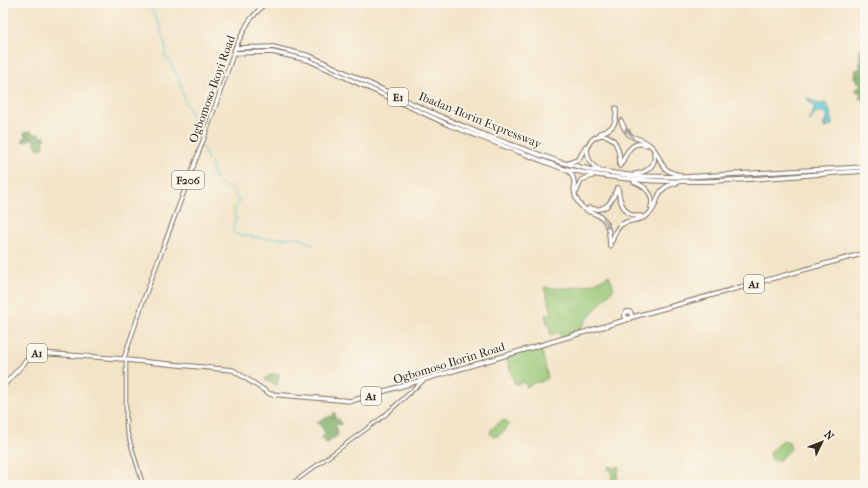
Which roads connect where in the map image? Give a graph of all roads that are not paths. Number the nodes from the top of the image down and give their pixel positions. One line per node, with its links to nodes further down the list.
1 (265, 3): 2 (main road, Ogbomoso-Ikoyi Road / F206)
2 (235, 51): 5 (highway, Ibadan-Ilorin Expressway / E1); 21 (main road, Ogbomoso-Ikoyi Road / F206)
3 (616, 108): 5 (highway)
4 (621, 121): 10 (highway, one-way to 4)
5 (559, 164): 8 (highway); 9 (highway); 14 (highway, one-way to 14)
6 (865, 167): 10 (highway)
7 (865, 171): 12 (highway)
8 (602, 172): 11 (highway); 11 (highway)
9 (598, 176): 11 (highway); 11 (highway)
10 (691, 177): 11 (highway)
11 (630, 178): 12 (highway)
12 (684, 182): 13 (highway)
13 (612, 241)
14 (610, 246)
15 (865, 253): 17 (highway, A1)
16 (630, 313): 17 (highway, A1); 18 (highway); 19 (highway)
17 (644, 314): 19 (highway, A1)
18 (624, 315): 19 (highway); 20 (highway, A1)
19 (629, 318): 20 (highway, A1)
20 (614, 323): 22 (highway, Ogbomoso Ilorin Road / A1)
21 (124, 359): 22 (highway, Ogbomoso Ilorin Road / A1); 23 (highway, A1); 24 (main road)
22 (417, 384): 25 (main road)
23 (3, 386)
24 (142, 485)
25 (290, 485)

